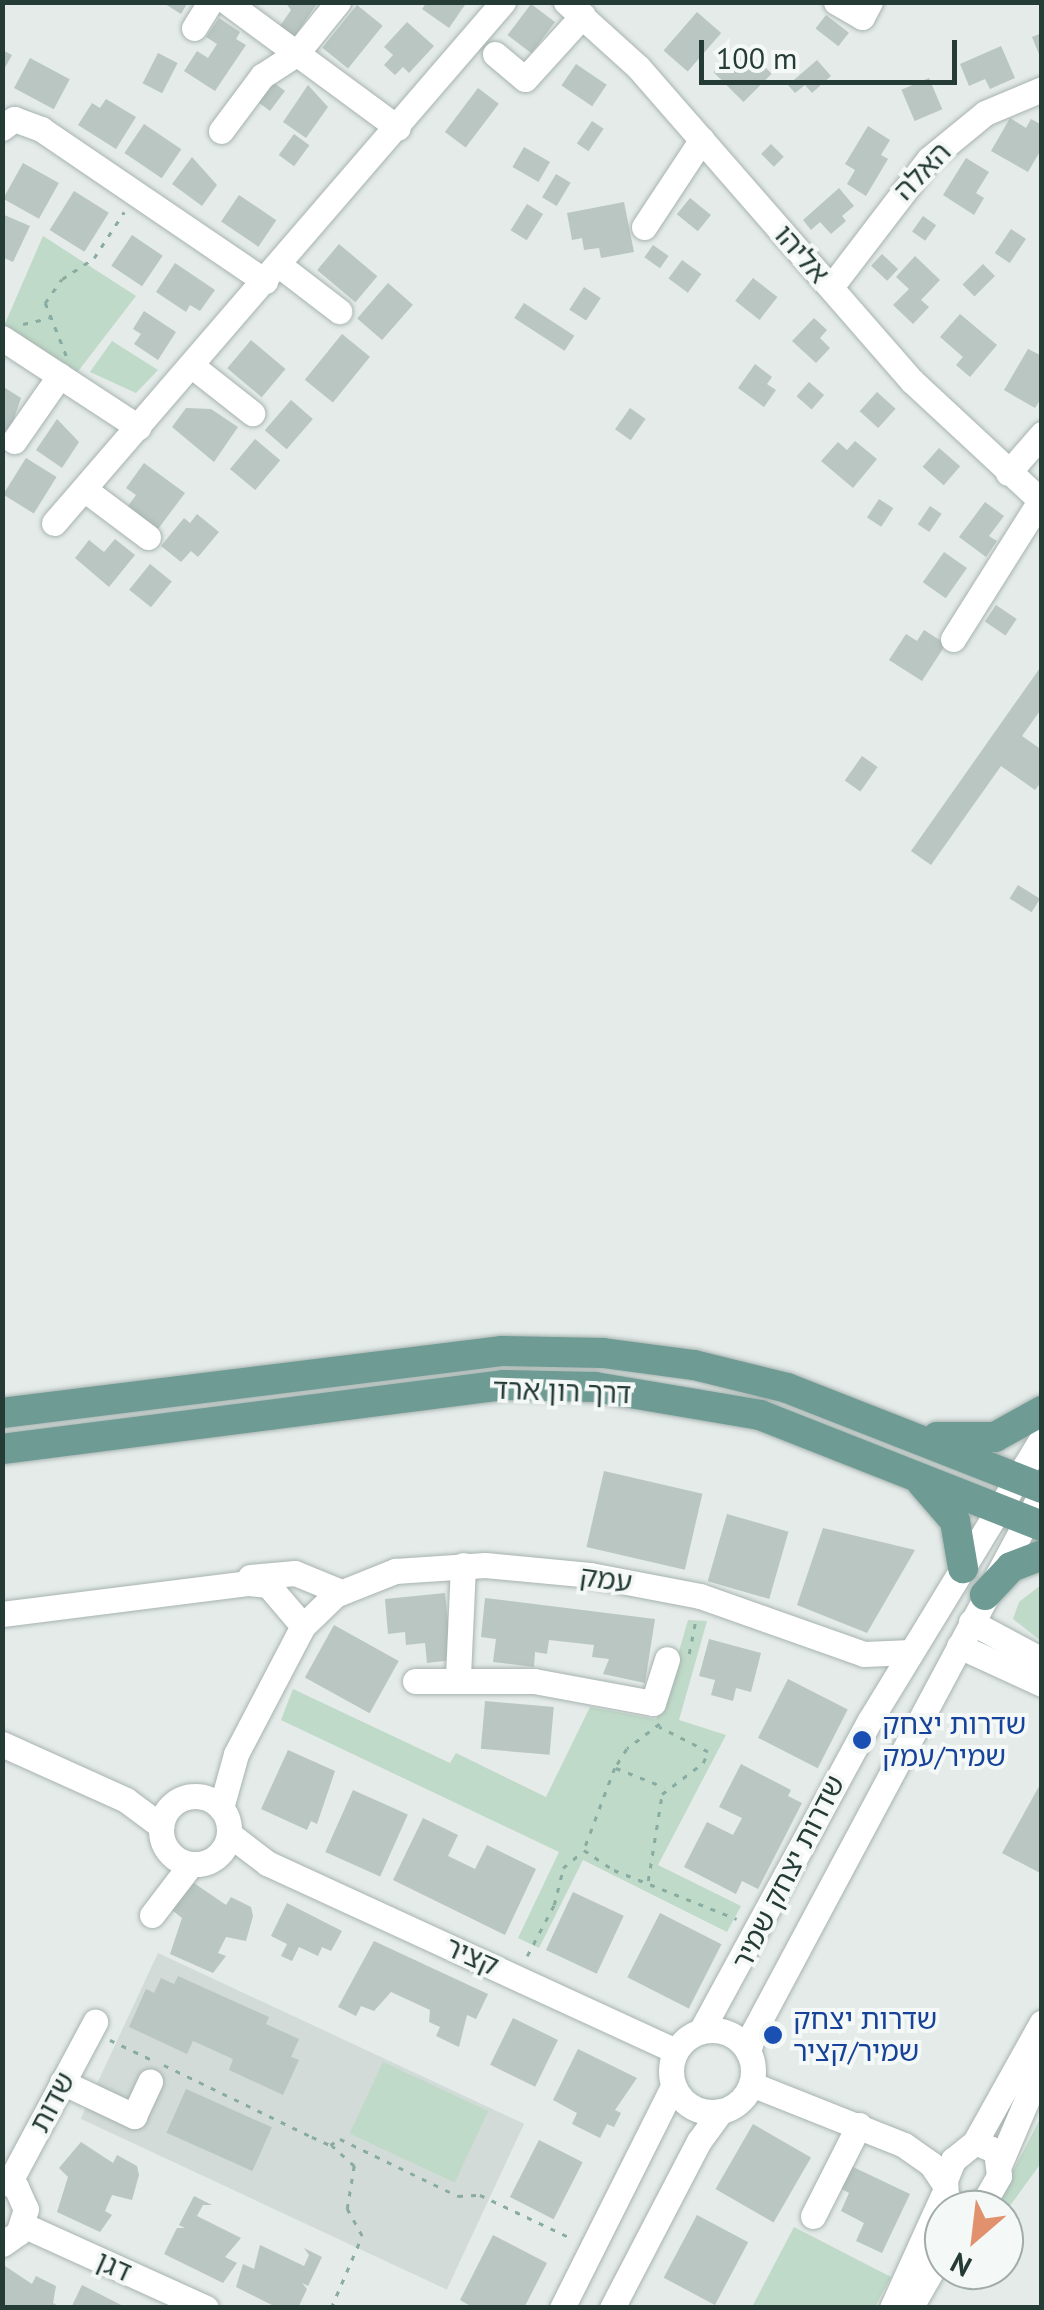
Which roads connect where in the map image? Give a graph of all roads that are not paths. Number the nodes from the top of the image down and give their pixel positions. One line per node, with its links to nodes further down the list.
1 (210, 2): 8 (street)
2 (227, 2): 9 (street)
3 (338, 2): 9 (street)
4 (503, 2): 13 (street)
5 (836, 2): 6 (street)
6 (870, 2)
7 (574, 9): 10 (street); 15 (street, אליהו)
8 (194, 28)
9 (296, 54): 13 (street); 14 (street)
10 (495, 54)
11 (1042, 89): 18 (street, האלה)
12 (6, 118): 17 (street)
13 (398, 128): 17 (street)
14 (221, 131)
15 (702, 139): 16 (street); 18 (street, אליהו)
16 (644, 227)
17 (272, 273): 19 (street); 21 (street)
18 (831, 287): 27 (street, אליהו)
19 (339, 311)
20 (4, 339): 22 (street)
21 (192, 365): 23 (street); 24 (street)
22 (60, 376): 24 (street); 26 (street)
23 (252, 413)
24 (138, 426): 28 (street)
25 (1042, 434): 27 (street)
26 (14, 441)
27 (1008, 473): 29 (street, אליהו)
28 (84, 489): 30 (street); 31 (street)
29 (1040, 502): 32 (street)
30 (54, 523)
31 (148, 536)
32 (953, 638)
33 (1042, 1411): 35 (main road)
34 (2, 1413): 35 (main road, דרך רון ארד)
35 (915, 1435): 39 (main road, דרך רון ארד)
36 (1042, 1438): 39 (street)
37 (2, 1449): 38 (main road, דרך רון ארד)
38 (912, 1474): 40 (main road, דרך רון ארד); 43 (main road)
39 (1034, 1486): 40 (street)
40 (1022, 1518): 43 (street, שדרות יצחק שמיר); 46 (street, שדרות יצחק שמיר)
41 (1042, 1555): 46 (main road)
42 (463, 1565): 45 (street, עמק); 51 (street, עמק); 54 (street)
43 (963, 1568): 50 (street, שדרות יצחק שמיר)
44 (227, 1586): 45 (street); 47 (street); 48 (street)
45 (341, 1592): 48 (street, עמק)
46 (978, 1609): 49 (street, שדרות יצחק שמיר); 52 (street)
47 (2, 1614)
48 (303, 1626): 59 (street, עמק)
49 (959, 1646): 56 (street); 68 (street, שדרות יצחק שמיר)
50 (911, 1652): 51 (street, עמק); 57 (street, שדרות יצחק שמיר)
51 (864, 1654): 57 (street)
52 (1042, 1660)
53 (677, 1664): 54 (street)
54 (458, 1676): 55 (street)
55 (415, 1681)
56 (1042, 1684)
57 (882, 1699): 66 (street, שדרות יצחק שמיר)
58 (2, 1744): 60 (street)
59 (210, 1802): 60 (street); 61 (street)
60 (167, 1815): 62 (street)
61 (223, 1845): 62 (street); 67 (street, קציר)
62 (180, 1858): 63 (street)
63 (160, 1912)
64 (1042, 2022): 77 (street)
65 (92, 2027): 70 (street, שדות)
66 (701, 2031): 67 (street); 68 (street)
67 (676, 2051): 73 (street)
68 (748, 2052): 72 (street)
69 (1042, 2064): 78 (street)
70 (62, 2082): 71 (street); 79 (street, שדות)
71 (150, 2082)
72 (751, 2084): 74 (street); 75 (street)
73 (673, 2086): 74 (street); 87 (street)
74 (721, 2111): 88 (street)
75 (859, 2125): 76 (street); 82 (street)
76 (892, 2139): 77 (street); 80 (street)
77 (971, 2143): 78 (street); 80 (street)
78 (1000, 2163): 81 (street)
79 (6, 2181): 83 (street)
80 (945, 2188): 89 (street)
81 (992, 2190)
82 (813, 2216)
83 (23, 2225): 84 (street); 86 (street, דגן)
84 (2, 2244)
85 (924, 2285): 90 (street)
86 (206, 2308)
87 (562, 2308)
88 (612, 2308)
89 (892, 2308)
90 (911, 2308)

